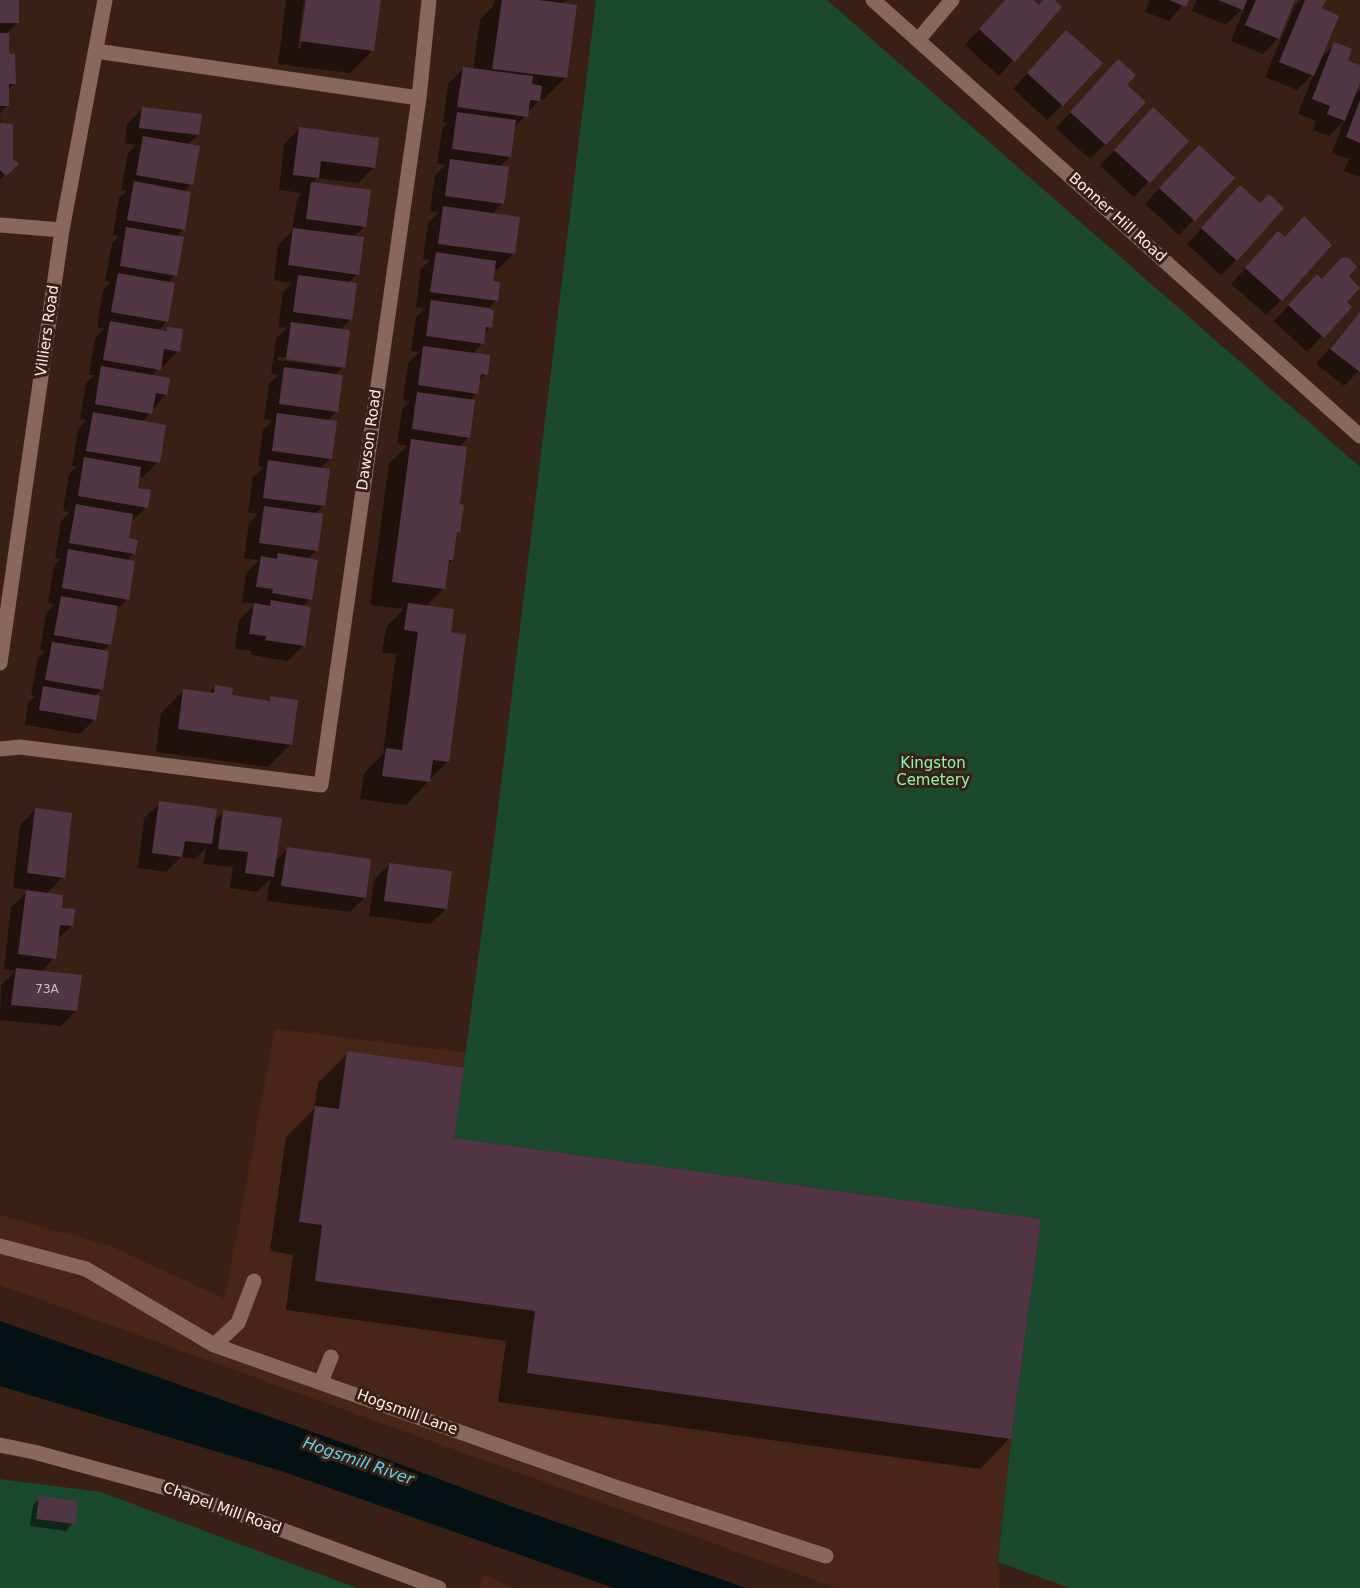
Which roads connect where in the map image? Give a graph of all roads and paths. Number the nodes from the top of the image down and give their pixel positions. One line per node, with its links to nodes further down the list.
1 (105, 0): 6 (street, Villiers Road)
2 (429, 0): 7 (street)
3 (873, 0): 5 (street, Bonner Hill Road)
4 (952, 0): 5 (street)
5 (918, 40): 10 (street, Bonner Hill Road)
6 (96, 51): 7 (street); 9 (street, Villiers Road)
7 (419, 98): 13 (street, Dawson Road)
8 (0, 225): 9 (street)
9 (62, 230): 11 (street, Villiers Road)
10 (1360, 435)
11 (5, 606): 12 (street, Villiers Road)
12 (0, 663)
13 (0, 749)
14 (0, 1246): 16 (street, Hogsmill Lane)
15 (255, 1281): 16 (street)
16 (213, 1345): 18 (street, Hogsmill Lane)
17 (331, 1357): 18 (street)
18 (321, 1382): 20 (street, Hogsmill Lane)
19 (0, 1445): 21 (street, Chapel Mill Road)
20 (826, 1556)
21 (439, 1588)

